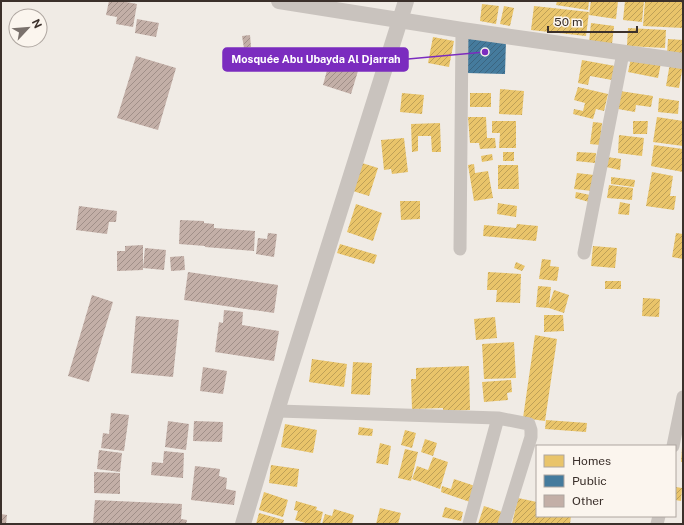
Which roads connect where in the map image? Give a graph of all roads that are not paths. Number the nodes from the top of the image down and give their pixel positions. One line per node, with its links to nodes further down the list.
1 (279, 1): 3 (street)
2 (406, 1): 3 (street)
3 (399, 20): 4 (street); 10 (street)
4 (462, 30): 5 (street); 7 (street)
5 (623, 53): 6 (street); 8 (street)
6 (683, 61)
7 (460, 248)
8 (584, 252)
9 (683, 397): 12 (street)
10 (278, 411): 11 (street); 13 (street)
11 (498, 418): 14 (street); 15 (street)
12 (673, 445)
13 (243, 524)
14 (469, 524)
15 (504, 524)

